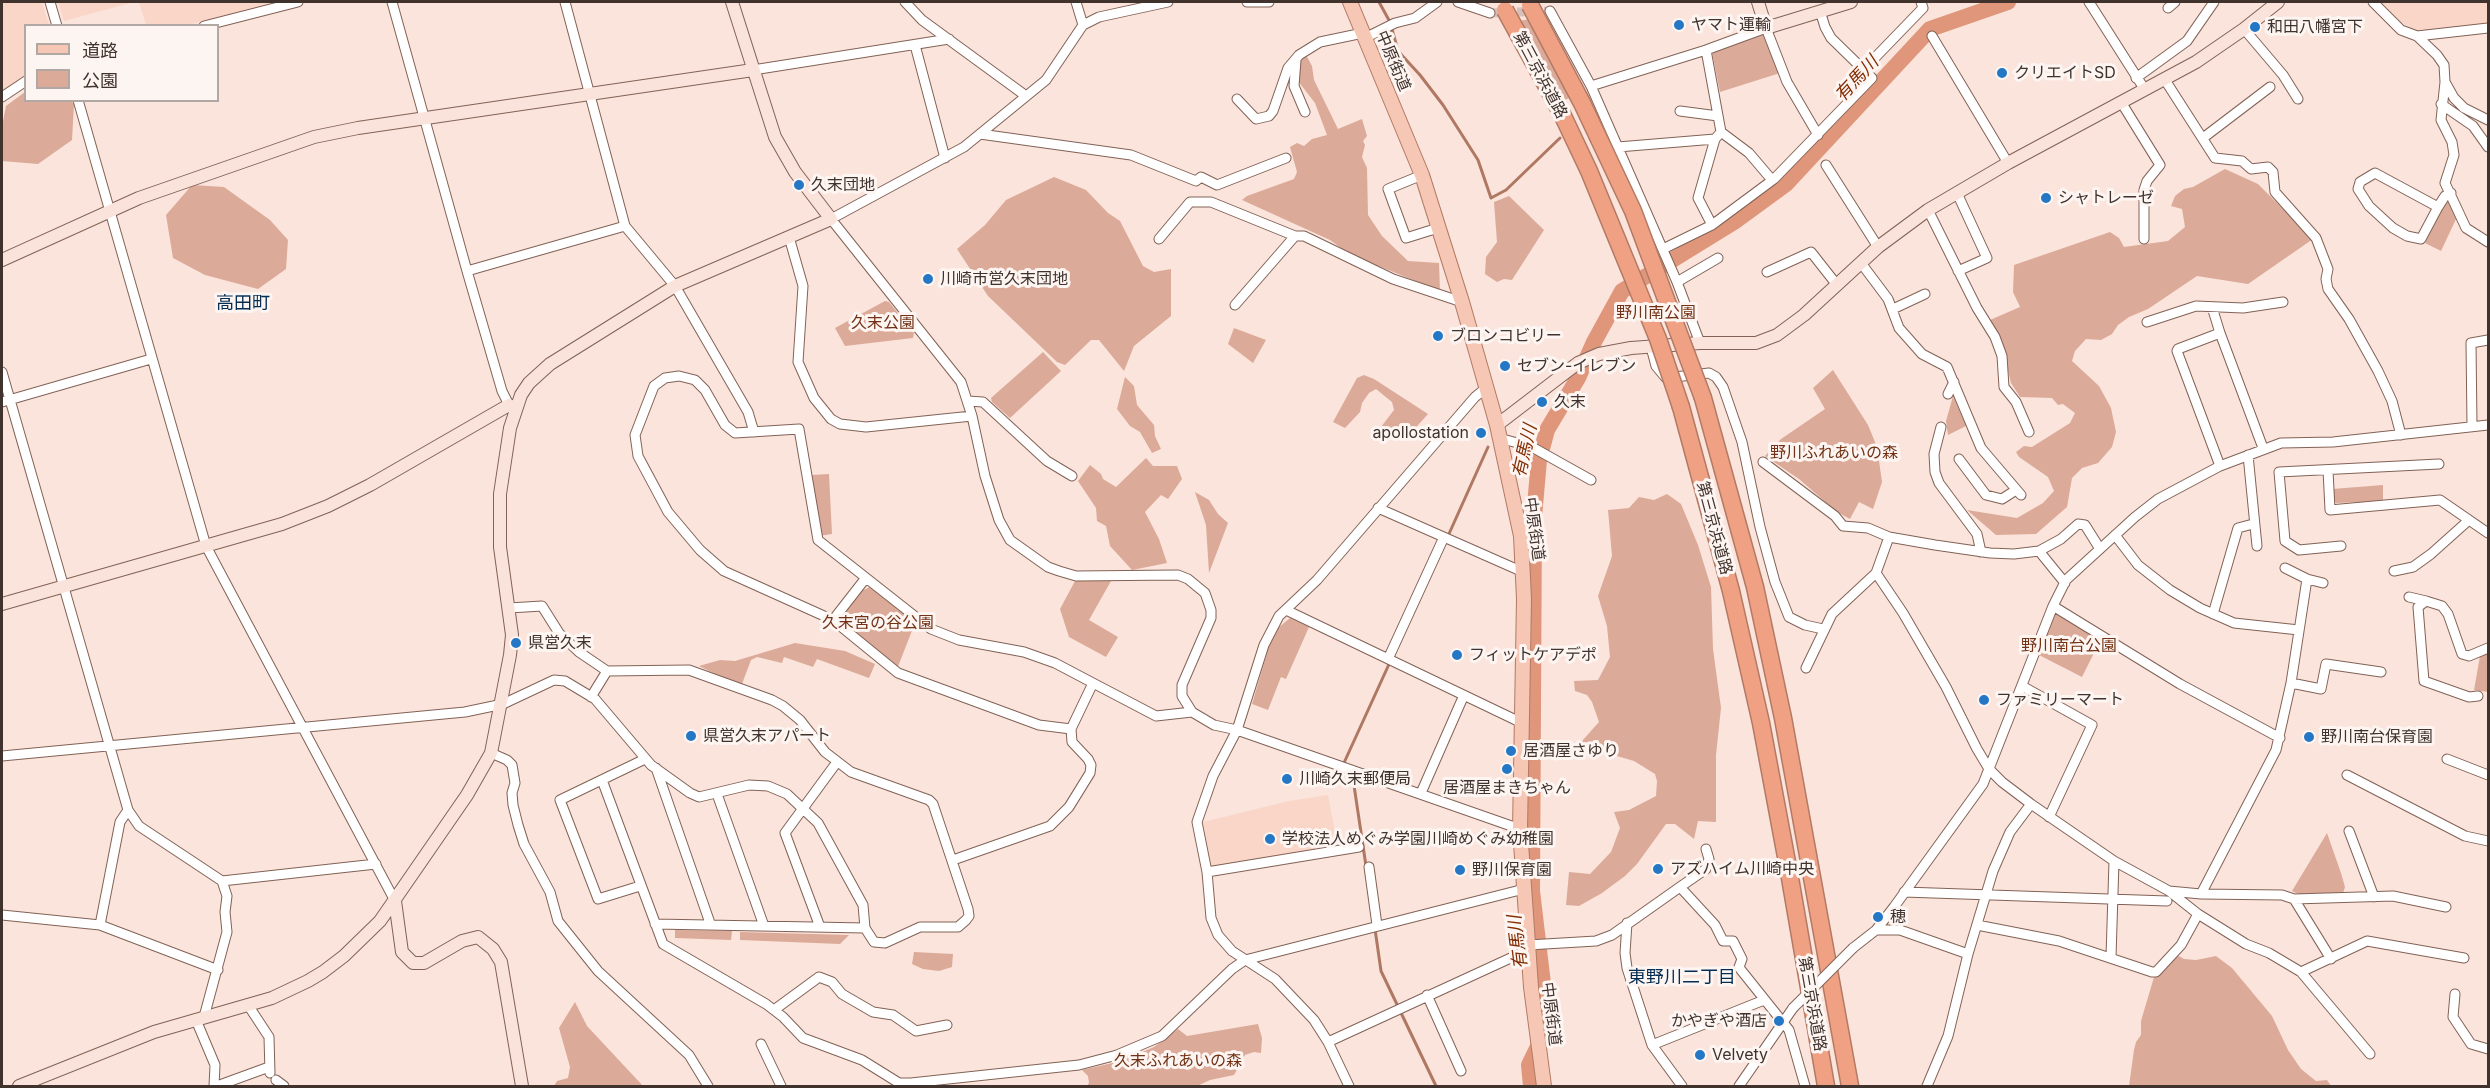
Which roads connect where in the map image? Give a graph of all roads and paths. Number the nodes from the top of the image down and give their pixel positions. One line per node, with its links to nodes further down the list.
1 (50, 2): 25 (street)
2 (298, 2): 26 (street)
3 (392, 2): 58 (street)
4 (565, 2): 47 (street)
5 (732, 2): 39 (street)
6 (905, 2): 34 (street)
7 (1076, 2): 27 (street)
8 (1168, 2): 27 (street)
9 (1247, 2): 10 (street)
10 (1269, 2)
11 (1350, 2): 31 (main road, 中原街道)
12 (1437, 2): 31 (street)
13 (1458, 2): 22 (street)
14 (1758, 2): 28 (street)
15 (1848, 2): 24 (street)
16 (1921, 2): 38 (street)
17 (2090, 2): 40 (street)
18 (2214, 2): 40 (street)
19 (2278, 2): 30 (street)
20 (2373, 2): 33 (street)
21 (1529, 3): 270 (highway, 第三京浜道路, bridge)
22 (1498, 8): 269 (highway, 第三京浜道路, bridge)
23 (1550, 11): 44 (street)
24 (1820, 11): 28 (street); 38 (street)
25 (56, 24)
26 (212, 24)
27 (1083, 25): 48 (street)
28 (1766, 28): 36 (street); 62 (street)
29 (2488, 28): 33 (street)
30 (2244, 29): 41 (street); 51 (street)
31 (1364, 35): 37 (street); 70 (main road, 中原街道)
32 (1932, 36): 68 (street)
33 (2417, 36): 43 (street)
34 (949, 39): 35 (street); 48 (street)
35 (915, 45): 39 (street); 66 (street)
36 (1706, 50): 44 (street); 57 (street)
37 (1296, 59): 50 (street); 56 (street)
38 (1863, 69): 62 (street)
39 (753, 70): 47 (street); 77 (street)
40 (2136, 78): 46 (street)
41 (2165, 80): 46 (street); 63 (street)
42 (24, 82): 49 (street)
43 (2445, 82): 54 (street); 59 (street)
44 (1591, 86): 64 (street)
45 (2270, 87): 63 (street)
46 (2145, 90): 53 (street)
47 (590, 92): 58 (street); 79 (street)
48 (1026, 96): 60 (street)
49 (2, 97)
50 (1237, 99)
51 (2298, 99)
52 (79, 102): 75 (street)
53 (2121, 102): 68 (street); 84 (street)
54 (2441, 104): 65 (street); 73 (street)
55 (1680, 111): 57 (street)
56 (1305, 112)
57 (1718, 116): 61 (street)
58 (423, 118): 75 (street); 91 (street)
59 (2488, 120)
60 (980, 134): 66 (street); 67 (street)
61 (1718, 135): 64 (street); 71 (street); 78 (street)
62 (1818, 135): 71 (street)
63 (2203, 138): 123 (street)
64 (1618, 147): 87 (street)
65 (2488, 147)
66 (945, 158): 77 (street)
67 (1286, 158)
68 (2008, 163): 72 (street)
69 (1826, 165): 86 (street)
70 (1422, 175): 80 (main road, 中原街道); 80 (street)
71 (1772, 180): 78 (street)
72 (1957, 193): 76 (street); 92 (street)
73 (2451, 194): 74 (street); 85 (street)
74 (2438, 207): 74 (street)
75 (110, 210): 89 (street); 108 (street)
76 (1928, 210): 86 (street); 92 (street)
77 (831, 219): 81 (street); 114 (street)
78 (1712, 225): 87 (street)
79 (625, 226): 91 (street); 96 (street)
80 (1438, 228): 98 (main road, 中原街道)
81 (789, 237): 96 (street); 116 (street)
82 (1295, 237): 83 (street); 98 (street); 100 (street)
83 (1159, 239)
84 (2144, 239)
85 (2488, 242)
86 (1878, 247): 90 (street)
87 (1663, 249): 94 (street)
88 (1718, 258): 94 (street)
89 (2, 260)
90 (1861, 263): 95 (street); 102 (street)
91 (467, 271): 115 (street)
92 (1959, 271): 122 (street)
93 (1767, 272): 95 (street)
94 (1677, 282): 106 (street)
95 (1837, 285): 106 (street)
96 (675, 286): 115 (street); 120 (street)
97 (1925, 294): 102 (street)
98 (1462, 302): 111 (main road, 中原街道)
99 (2283, 302): 101 (street)
100 (1235, 305)
101 (2212, 306): 103 (street); 104 (street)
102 (1893, 309): 110 (street)
103 (2147, 322)
104 (2220, 333): 124 (street); 129 (street)
105 (2488, 340): 118 (street)
106 (1700, 344): 107 (street)
107 (1651, 347): 121 (street); 163 (street)
108 (151, 359): 113 (street); 140 (street)
109 (2, 372): 113 (street)
110 (1953, 382): 112 (street); 126 (street)
111 (1486, 388): 121 (main road, 中原街道); 133 (street)
112 (1948, 394)
113 (6, 401): 154 (street)
114 (968, 401): 116 (street); 131 (street)
115 (512, 406): 140 (street); 159 (street)
116 (972, 416): 177 (street)
117 (2488, 425): 118 (street)
118 (2472, 426): 123 (street)
119 (1941, 427): 144 (street)
120 (754, 432): 150 (street); 162 (street)
121 (1498, 432): 132 (street); 148 (main road, 中原街道)
122 (2029, 432)
123 (2401, 435): 124 (street)
124 (2263, 448): 125 (street)
125 (2248, 455): 129 (street); 135 (street)
126 (1959, 459)
127 (1763, 462): 139 (street)
128 (2439, 464): 130 (street)
129 (2220, 466): 137 (street)
130 (2328, 470): 134 (street); 145 (street)
131 (1072, 476)
132 (1591, 480)
133 (1378, 508): 138 (street); 160 (street)
134 (2469, 520): 136 (street); 147 (street)
135 (2253, 524): 141 (street); 161 (street)
136 (2488, 533)
137 (2115, 535): 142 (street); 161 (street)
138 (1444, 537): 148 (street); 166 (street)
139 (1889, 537): 144 (street); 149 (street)
140 (206, 546): 154 (street); 179 (street)
141 (2257, 546)
142 (2100, 549): 143 (street); 152 (street)
143 (2039, 551): 144 (street); 152 (street)
144 (1981, 552)
145 (2336, 558)
146 (2285, 568): 151 (street)
147 (2394, 571)
148 (1523, 572): 178 (main road, 中原街道)
149 (1876, 573): 163 (street); 190 (street)
150 (865, 579): 162 (street); 171 (street)
151 (2307, 579): 153 (street); 164 (street)
152 (2064, 583): 158 (street)
153 (2323, 583)
154 (62, 586): 157 (street); 183 (street)
155 (2409, 597): 156 (street)
156 (2426, 601): 165 (street); 174 (street)
157 (2, 604)
158 (2053, 606): 172 (street); 182 (street)
159 (509, 608): 168 (street); 176 (street)
160 (1286, 610): 166 (street); 181 (street)
161 (2213, 614): 164 (street)
162 (833, 620): 180 (street)
163 (1823, 629): 167 (street)
164 (2299, 630): 170 (street)
165 (2488, 648)
166 (1388, 659): 173 (street)
167 (1806, 668)
168 (607, 670): 175 (street); 188 (street)
169 (2381, 672): 170 (street)
170 (2291, 683): 182 (street)
171 (1093, 684): 177 (street); 180 (street)
172 (2022, 686): 190 (street); 199 (street)
173 (1464, 695): 178 (street); 194 (street)
174 (2478, 696)
175 (591, 697): 176 (street); 186 (street)
176 (503, 704): 179 (street); 184 (street)
177 (1192, 712): 181 (street)
178 (1522, 723): 200 (main road, 中原街道)
179 (303, 728): 183 (street); 207 (street)
180 (1071, 729): 205 (street)
181 (1236, 730): 194 (street); 209 (street)
182 (2280, 738): 215 (street)
183 (110, 746): 185 (street); 198 (street)
184 (491, 753): 221 (street); 262 (street)
185 (2, 756)
186 (645, 759): 189 (street); 193 (street)
187 (2448, 759): 192 (street)
188 (837, 762): 197 (street); 205 (street)
189 (656, 768): 195 (street); 225 (street)
190 (1989, 769): 196 (street); 214 (street)
191 (2347, 775): 202 (street)
192 (2488, 775)
193 (602, 780): 211 (street); 211 (street)
194 (1421, 793): 200 (street)
195 (717, 794): 197 (street); 231 (street)
196 (2031, 804): 199 (street); 216 (street)
197 (804, 809): 232 (street); 233 (street)
198 (128, 810): 210 (street); 228 (street)
199 (2049, 817): 206 (street)
200 (1520, 829): 213 (main road, 中原街道)
201 (2349, 831): 218 (street)
202 (2488, 841)
203 (1359, 847): 209 (street)
204 (1707, 849): 212 (street)
205 (953, 860): 233 (street)
206 (2114, 861): 217 (street); 220 (street)
207 (376, 864): 210 (street); 221 (street)
208 (1369, 867): 229 (street)
209 (1207, 872): 240 (street)
210 (222, 881): 241 (street)
211 (640, 886): 227 (street)
212 (1680, 887): 226 (street); 245 (street)
213 (1524, 890): 229 (street); 235 (main road, 中原街道)
214 (1904, 892): 216 (street); 234 (street)
215 (2201, 894): 217 (street); 219 (street)
216 (1986, 895): 220 (street); 230 (street)
217 (2168, 896): 220 (street); 223 (street)
218 (2374, 897): 219 (street); 222 (street)
219 (2294, 899): 239 (street)
220 (2113, 900): 237 (street)
221 (395, 901): 246 (street); 261 (street)
222 (2446, 907)
223 (2198, 914): 237 (street); 242 (street)
224 (2, 915): 228 (street)
225 (710, 923): 227 (street); 231 (street)
226 (1627, 923): 235 (street); 253 (street)
227 (655, 924): 247 (street)
228 (100, 925): 241 (street)
229 (1377, 925): 240 (street)
230 (1977, 925): 236 (street); 237 (street)
231 (764, 926): 232 (street)
232 (820, 927): 233 (street)
233 (865, 928)
234 (1876, 930): 236 (street); 249 (street, bridge)
235 (1529, 946): 244 (street); 265 (main road, 中原街道)
236 (1968, 954): 271 (street)
237 (2111, 957)
238 (2464, 958): 239 (street)
239 (2331, 959): 242 (street)
240 (1245, 960): 251 (street); 258 (street)
241 (218, 970): 248 (street)
242 (2301, 972): 255 (street)
243 (2455, 994): 254 (street)
244 (1427, 995): 251 (street); 256 (street)
245 (1764, 1000): 249 (street); 253 (street)
246 (248, 1005): 248 (street); 257 (street)
247 (774, 1010): 250 (street); 258 (street)
248 (200, 1019): 259 (street); 260 (street)
249 (1782, 1022): 267 (street); 268 (street)
250 (947, 1025)
251 (1328, 1042): 264 (street)
252 (761, 1044): 263 (street)
253 (1652, 1045): 266 (street)
254 (2488, 1049)
255 (2370, 1054)
256 (1461, 1071)
257 (275, 1077): 260 (street)
258 (898, 1084)
259 (19, 1086)
260 (216, 1086)
261 (522, 1086)
262 (708, 1086)
263 (781, 1086)
264 (1349, 1086)
265 (1544, 1086)
266 (1682, 1086)
267 (1739, 1086)
268 (1805, 1086)
269 (1826, 1086)
270 (1850, 1086)
271 (1927, 1086)

